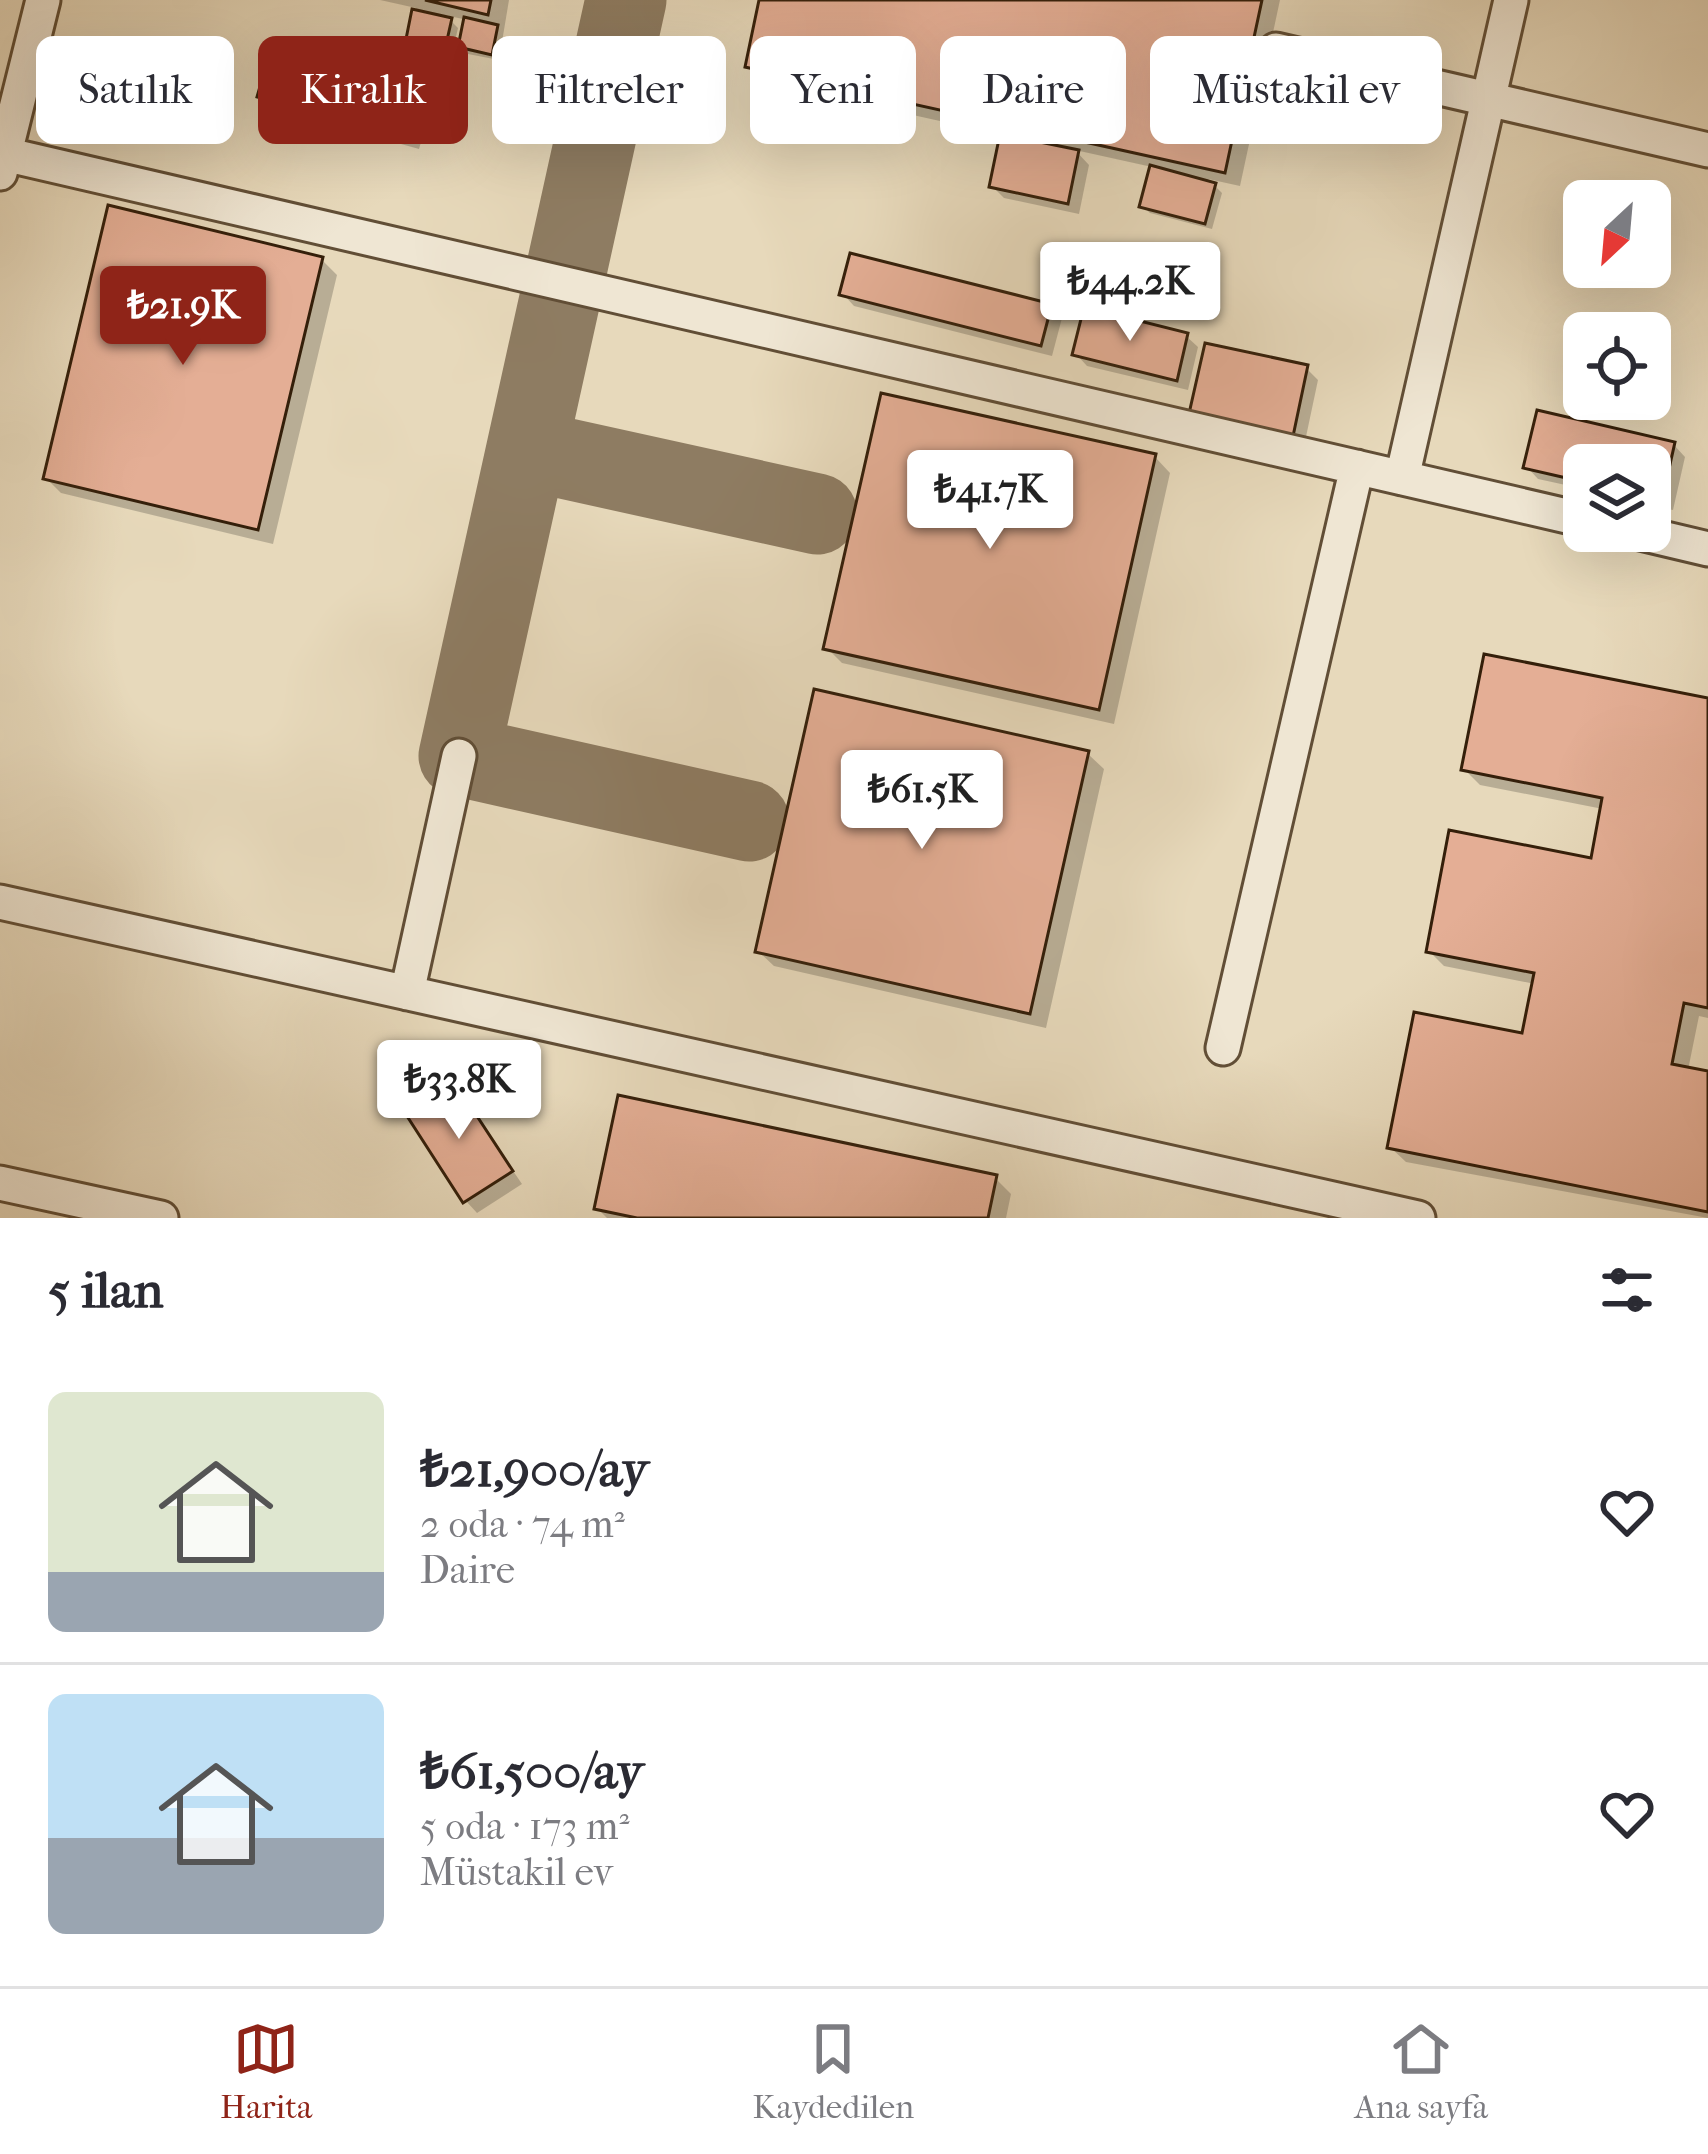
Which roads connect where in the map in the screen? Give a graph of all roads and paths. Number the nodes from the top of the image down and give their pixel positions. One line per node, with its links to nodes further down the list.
1 (43, 0): 6 (lane)
2 (1511, 0): 4 (lane)
3 (1442, 88): 4 (lane)
4 (1488, 99): 5 (lane); 8 (lane)
5 (1708, 150)
6 (2, 161): 7 (lane)
7 (1357, 467): 8 (lane); 15 (lane)
8 (1402, 478): 9 (lane)
9 (1563, 515)
10 (1671, 540): 11 (lane)
11 (1708, 549)
12 (459, 756): 14 (lane)
13 (0, 902): 14 (lane)
14 (407, 992): 18 (lane)
15 (1223, 1048)
16 (0, 1183): 17 (lane)
17 (161, 1218)
18 (1418, 1218)

